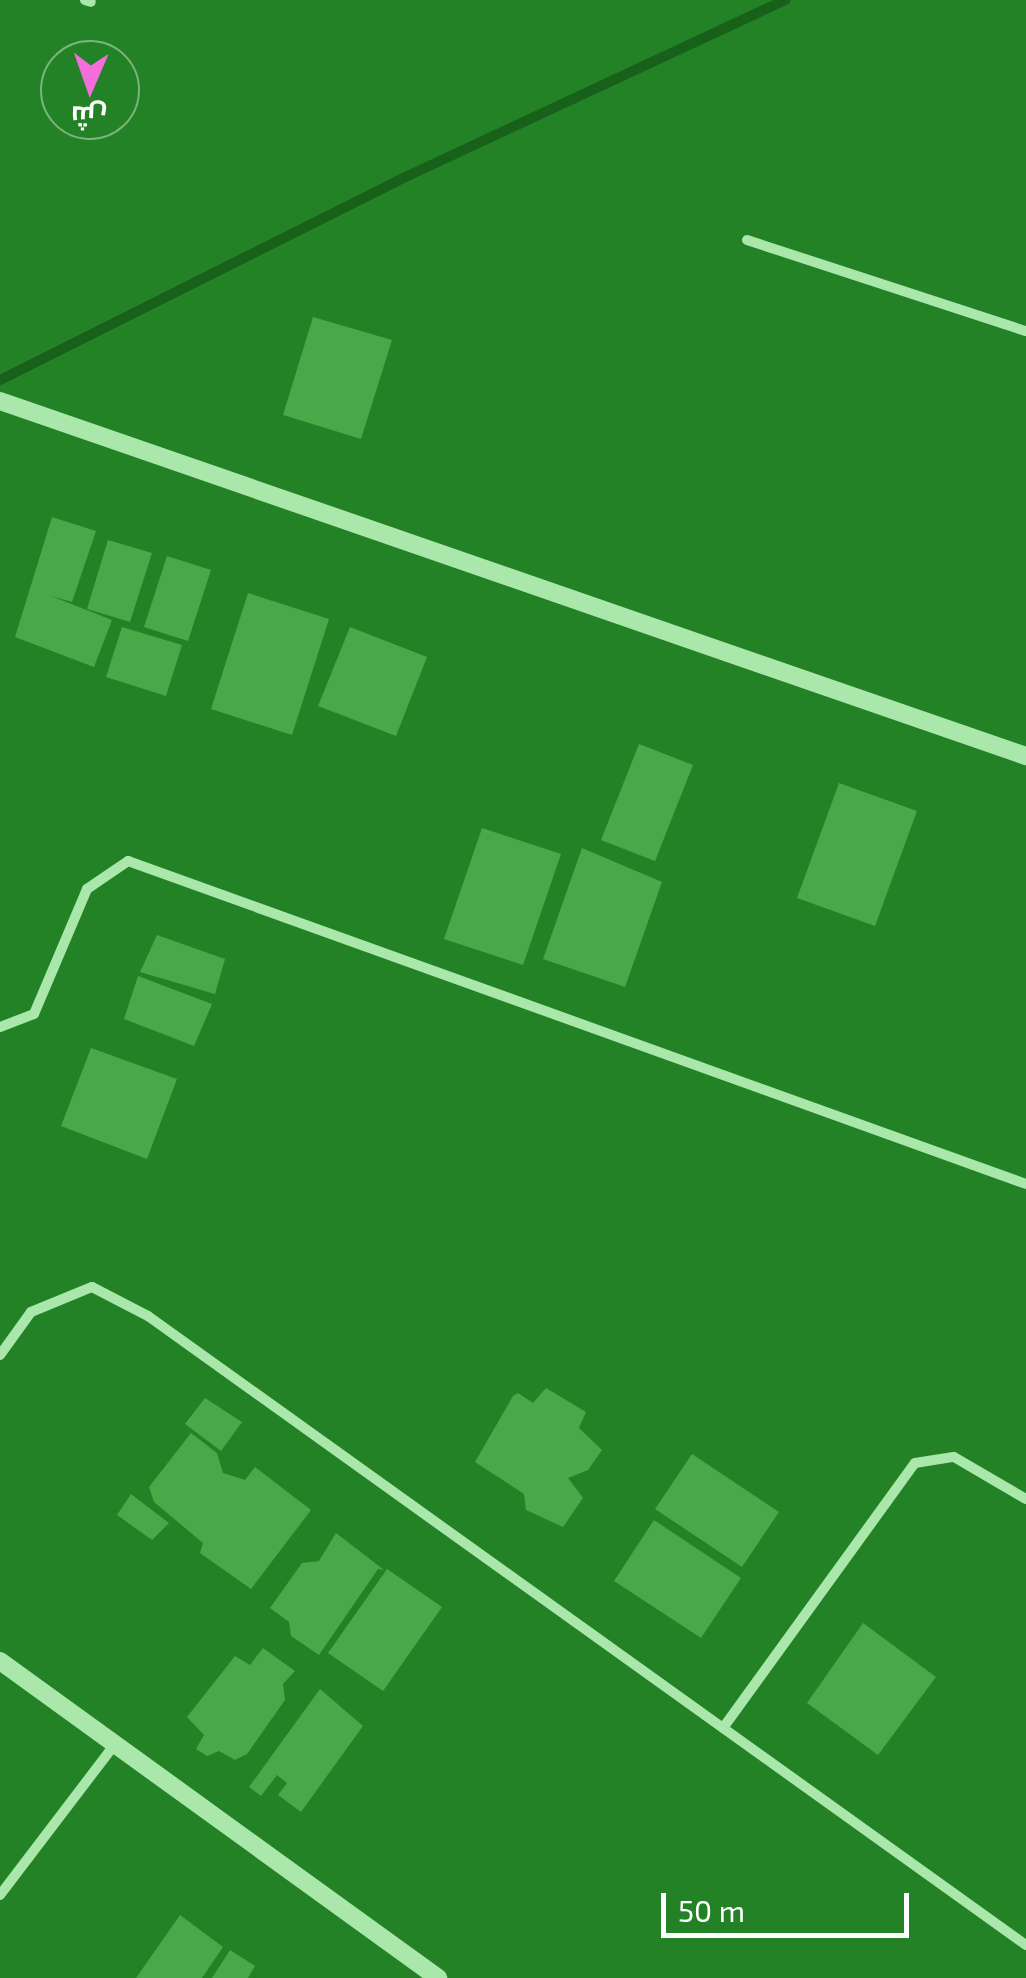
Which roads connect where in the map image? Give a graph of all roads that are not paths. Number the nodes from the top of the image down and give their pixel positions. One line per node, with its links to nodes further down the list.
1 (747, 240): 2 (street)
2 (1026, 332)
3 (0, 400): 4 (street)
4 (1026, 756)
5 (0, 1027): 6 (street)
6 (1026, 1184)
7 (0, 1356): 10 (street)
8 (1026, 1499): 10 (street)
9 (0, 1662): 11 (street)
10 (723, 1728): 13 (street)
11 (114, 1744): 12 (street); 14 (street)
12 (0, 1895)
13 (1026, 1945)
14 (438, 1978)

